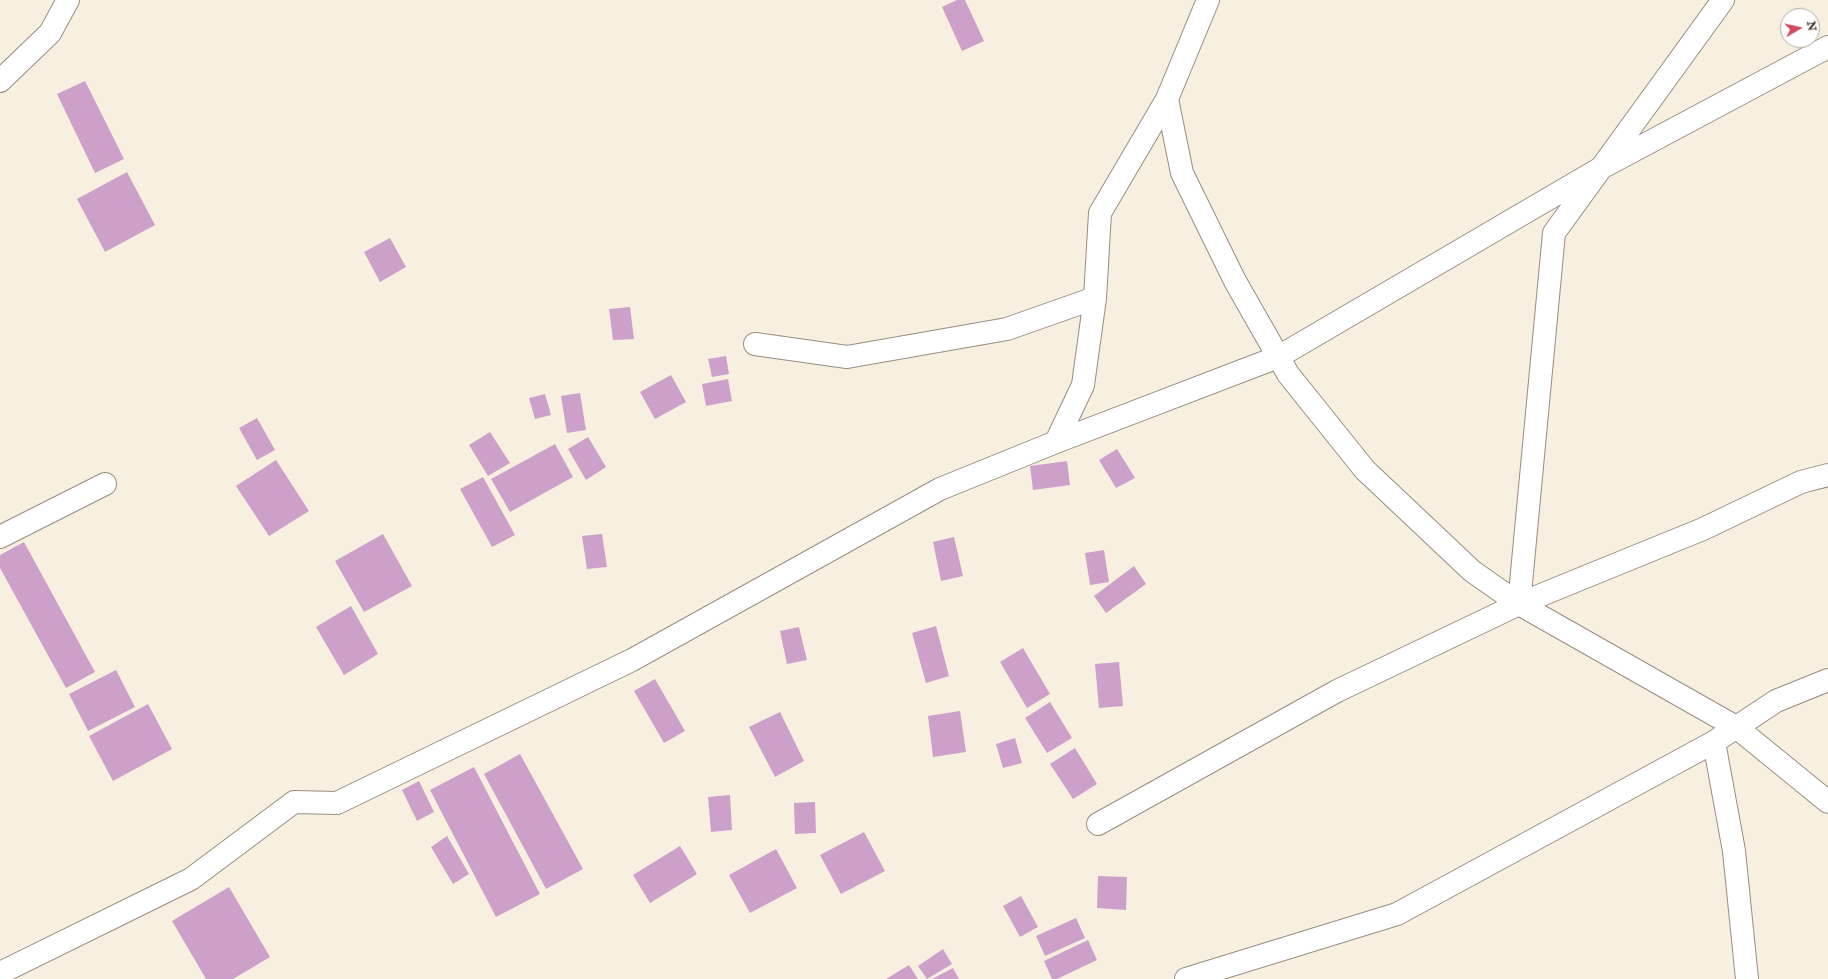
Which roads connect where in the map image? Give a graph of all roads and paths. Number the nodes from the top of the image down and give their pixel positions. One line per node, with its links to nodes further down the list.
1 (68, 0): 5 (street)
2 (1208, 0): 6 (street)
3 (1723, 0): 7 (street)
4 (1828, 47): 7 (street)
5 (0, 81)
6 (1167, 99): 8 (street); 10 (street)
7 (1601, 168): 10 (street); 15 (street)
8 (1095, 298): 9 (street); 11 (street)
9 (755, 344)
10 (1278, 357): 11 (street); 15 (street)
11 (1056, 442): 21 (street)
12 (1828, 475): 15 (street)
13 (105, 484): 14 (street)
14 (0, 537)
15 (1519, 604): 17 (street); 20 (street)
16 (1828, 680): 17 (street)
17 (1736, 727): 18 (street); 19 (street)
18 (1714, 742): 22 (street); 23 (street)
19 (1828, 802)
20 (1098, 824)
21 (0, 973)
22 (1186, 979)
23 (1747, 979)

